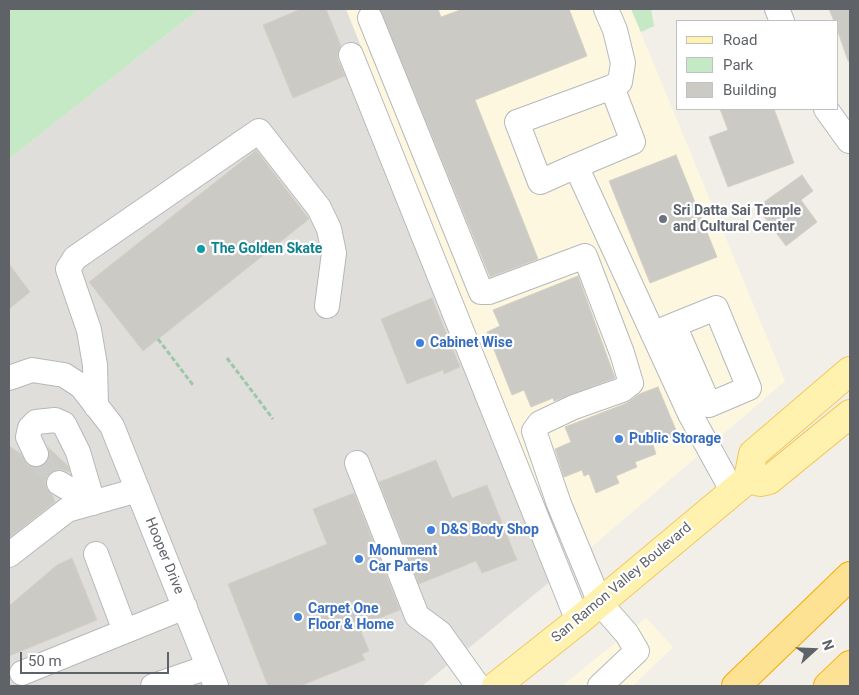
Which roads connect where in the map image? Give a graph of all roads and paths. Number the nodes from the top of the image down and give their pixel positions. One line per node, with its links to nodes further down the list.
1 (606, 9): 4 (street)
2 (370, 18): 9 (street)
3 (351, 55): 27 (street)
4 (612, 87): 7 (street); 7 (street)
5 (827, 110): 6 (street)
6 (849, 142)
7 (576, 166): 8 (street)
8 (612, 245): 9 (street); 11 (street)
9 (585, 256): 26 (street)
10 (327, 306): 17 (street)
11 (664, 329): 11 (street); 23 (street)
12 (158, 339): 16 (path)
13 (227, 358): 19 (path)
14 (850, 371): 23 (main road)
15 (9, 378): 17 (street, Hooper Drive)
16 (193, 385)
17 (96, 406): 24 (street, Hooper Drive)
18 (850, 414): 23 (main road)
19 (273, 419)
20 (36, 454): 25 (street)
21 (357, 462): 39 (street)
22 (59, 483): 25 (street)
23 (741, 485): 31 (main road, San Ramon Valley Boulevard)
24 (138, 490): 25 (street); 32 (street, Hooper Drive)
25 (92, 502): 29 (street)
26 (560, 504): 27 (street); 31 (street)
27 (535, 514): 33 (street)
28 (96, 554): 34 (street)
29 (9, 555)
30 (850, 576): 42 (highway)
31 (600, 603): 33 (main road, San Ramon Valley Boulevard); 41 (street)
32 (185, 607): 34 (street); 37 (street, Hooper Drive)
33 (578, 621): 40 (main road, San Ramon Valley Boulevard)
34 (125, 631): 36 (street)
35 (850, 665): 43 (highway)
36 (22, 673)
37 (212, 677): 38 (street)
38 (153, 686)
39 (478, 686)
40 (496, 686)
41 (600, 686)
42 (736, 686)
43 (828, 686)

